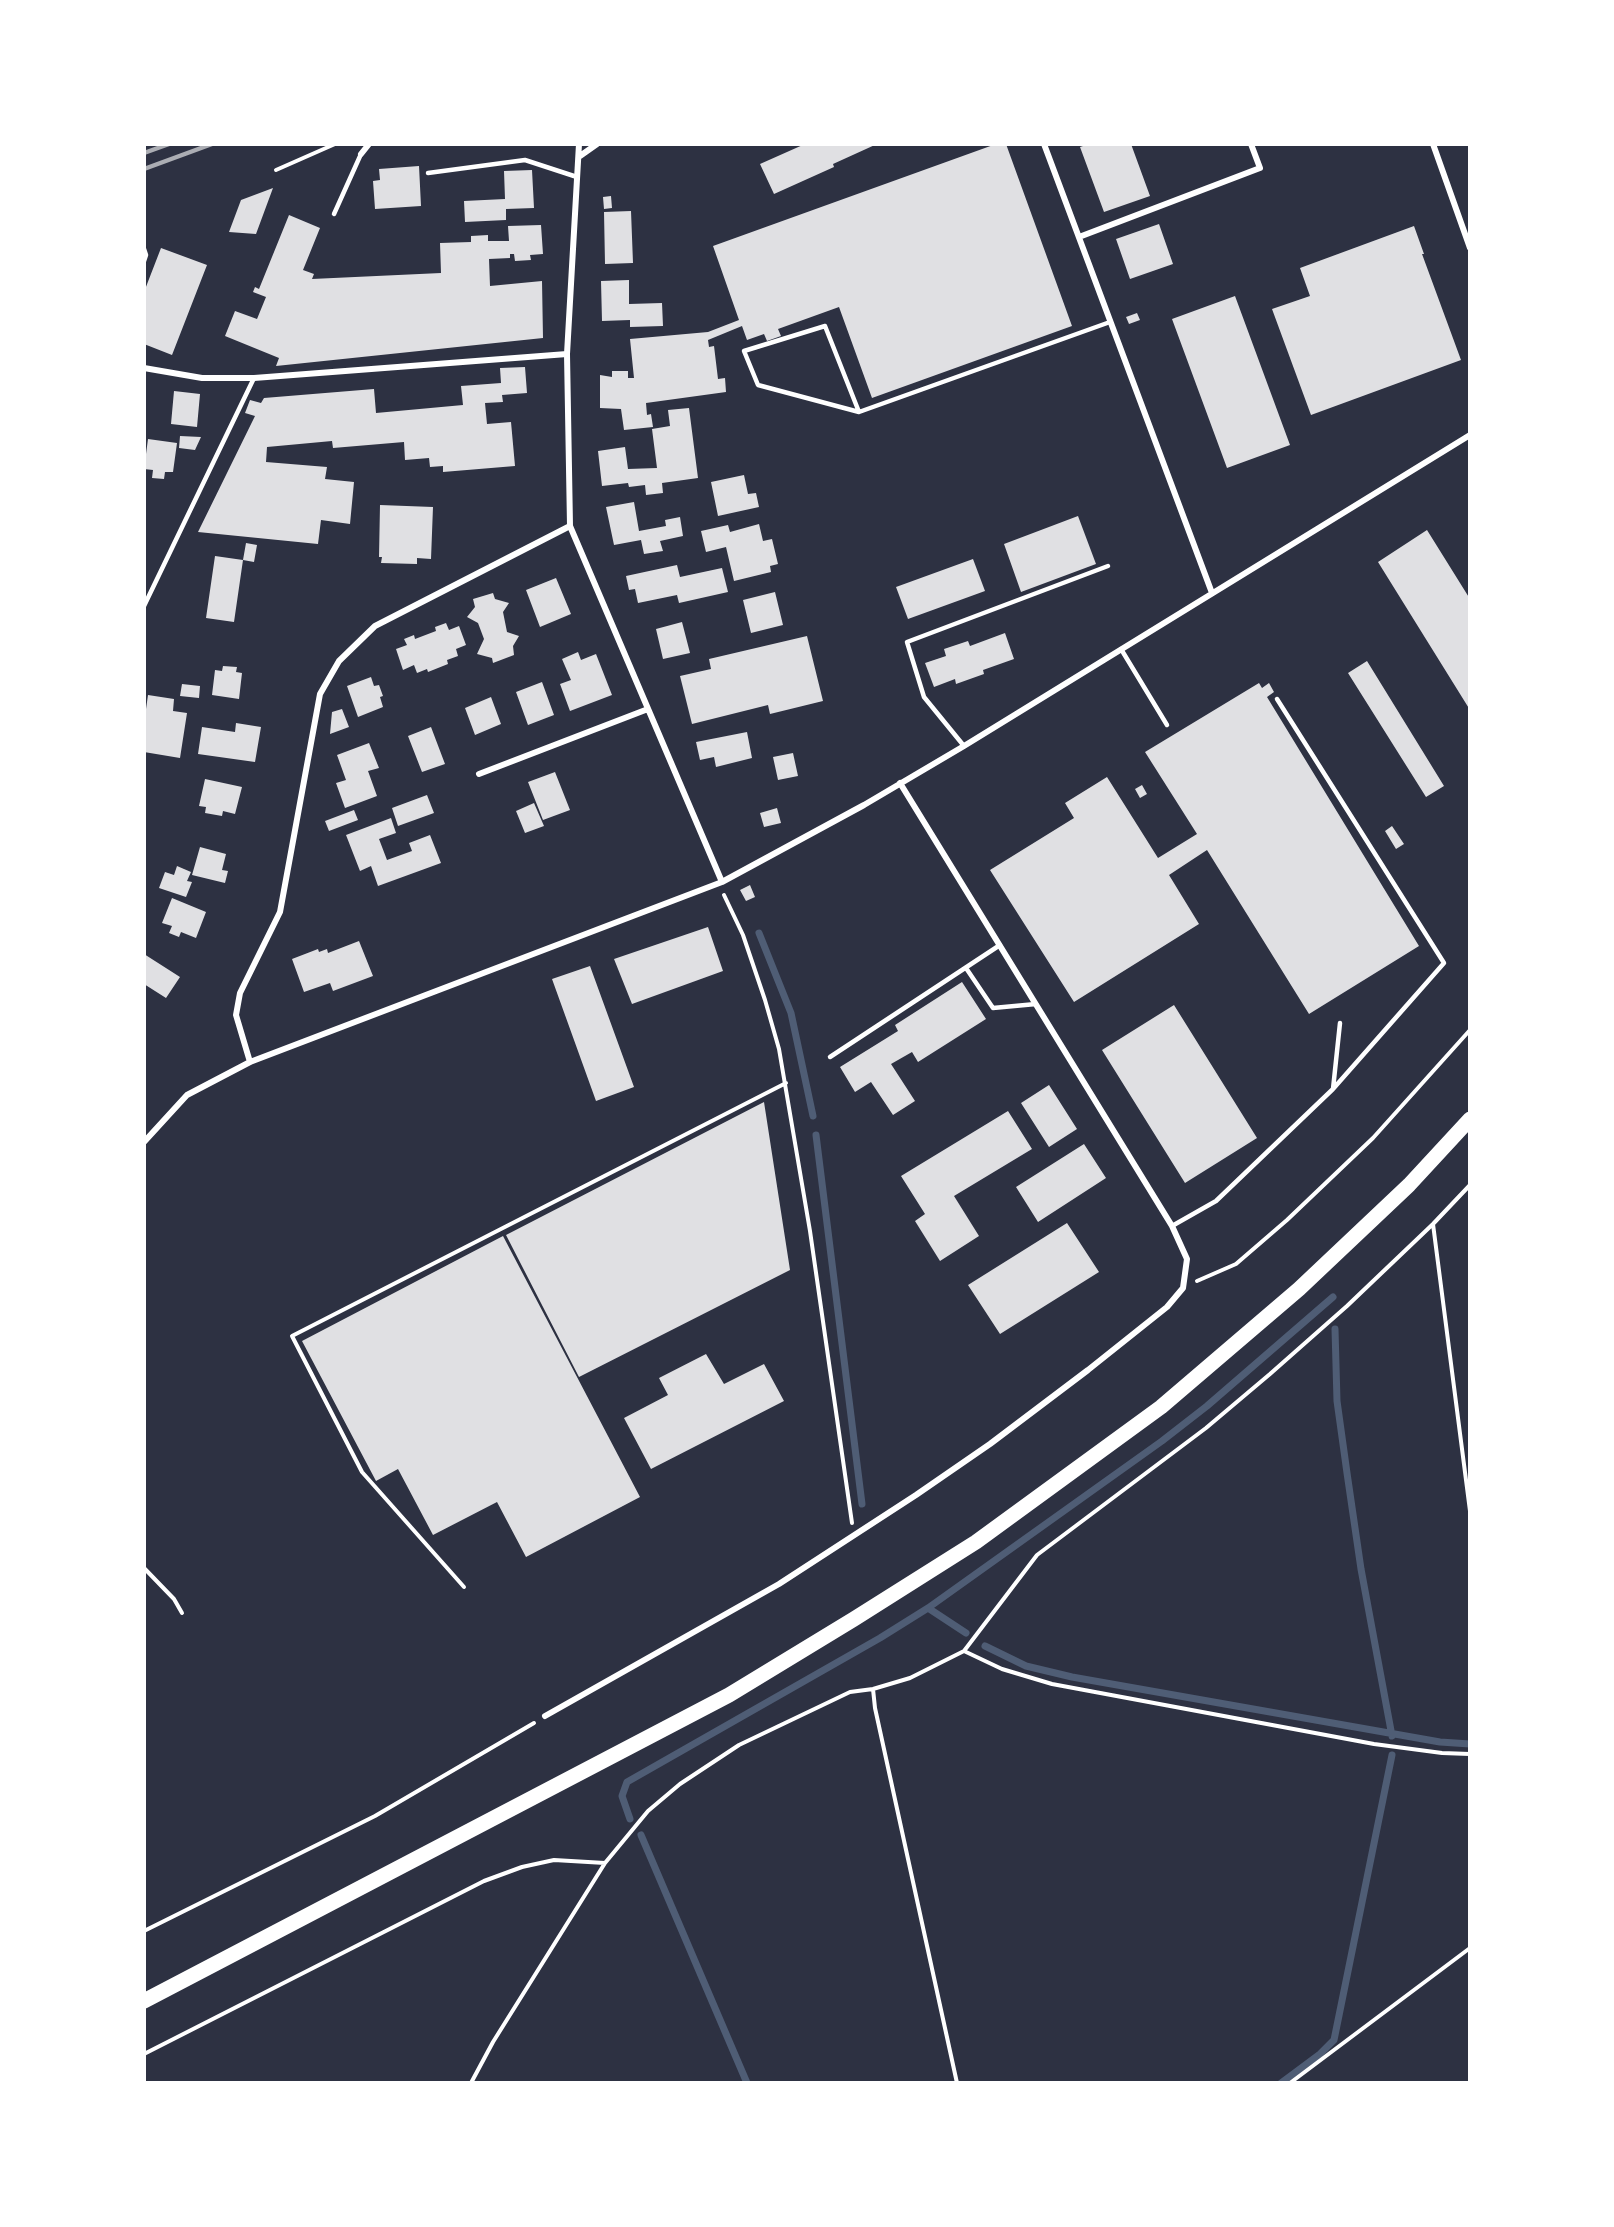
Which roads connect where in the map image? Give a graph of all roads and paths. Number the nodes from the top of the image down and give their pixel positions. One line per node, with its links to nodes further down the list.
1 (335, 144): 10 (path)
2 (369, 144): 8 (street)
3 (579, 144): 9 (street)
4 (597, 144): 9 (street)
5 (1044, 144): 14 (street)
6 (1251, 144): 14 (street)
7 (1433, 144): 15 (street)
8 (361, 154): 13 (lane)
9 (580, 156): 12 (street)
10 (276, 170)
11 (428, 173): 12 (lane)
12 (577, 177): 19 (street)
13 (334, 214)
14 (1078, 237): 18 (street)
15 (1470, 248)
16 (144, 249): 17 (lane)
17 (144, 261)
18 (1110, 322): 22 (lane); 26 (street)
19 (567, 354): 21 (street); 24 (street)
20 (144, 368): 21 (street)
21 (254, 378): 27 (lane)
22 (859, 412): 22 (lane)
23 (1470, 435): 26 (street)
24 (570, 526): 30 (street); 42 (street)
25 (1108, 566): 32 (lane)
26 (1212, 593): 28 (street)
27 (144, 606)
28 (1121, 649): 31 (lane); 32 (street)
29 (1277, 699): 44 (lane)
30 (648, 709): 33 (street); 35 (street)
31 (1167, 725)
32 (963, 746): 34 (street)
33 (479, 774)
34 (900, 783): 35 (street); 36 (street)
35 (721, 883): 42 (street); 43 (path)
36 (999, 945): 37 (lane); 38 (street)
37 (966, 968): 38 (lane); 41 (lane)
38 (1036, 1004): 49 (street)
39 (1340, 1023): 44 (lane)
40 (1470, 1030): 50 (path)
41 (830, 1057)
42 (250, 1062): 46 (street)
43 (786, 1083): 52 (path); 54 (path)
44 (1332, 1089): 49 (lane)
45 (1470, 1119): 63 (main road)
46 (144, 1142)
47 (1470, 1185): 48 (path)
48 (1433, 1224): 51 (path); 56 (path)
49 (1172, 1226): 50 (street)
50 (1183, 1287): 52 (street)
51 (1470, 1511)
52 (854, 1536): 58 (street)
53 (144, 1568): 55 (path)
54 (464, 1587)
55 (182, 1613)
56 (964, 1652): 57 (path); 59 (path)
57 (873, 1689): 60 (path); 66 (path)
58 (545, 1716): 61 (path)
59 (1470, 1754)
60 (605, 1863): 64 (path); 65 (path)
61 (144, 1931)
62 (1470, 1948): 67 (path)
63 (144, 2001)
64 (144, 2054)
65 (471, 2083)
66 (957, 2083)
67 (1290, 2083)

